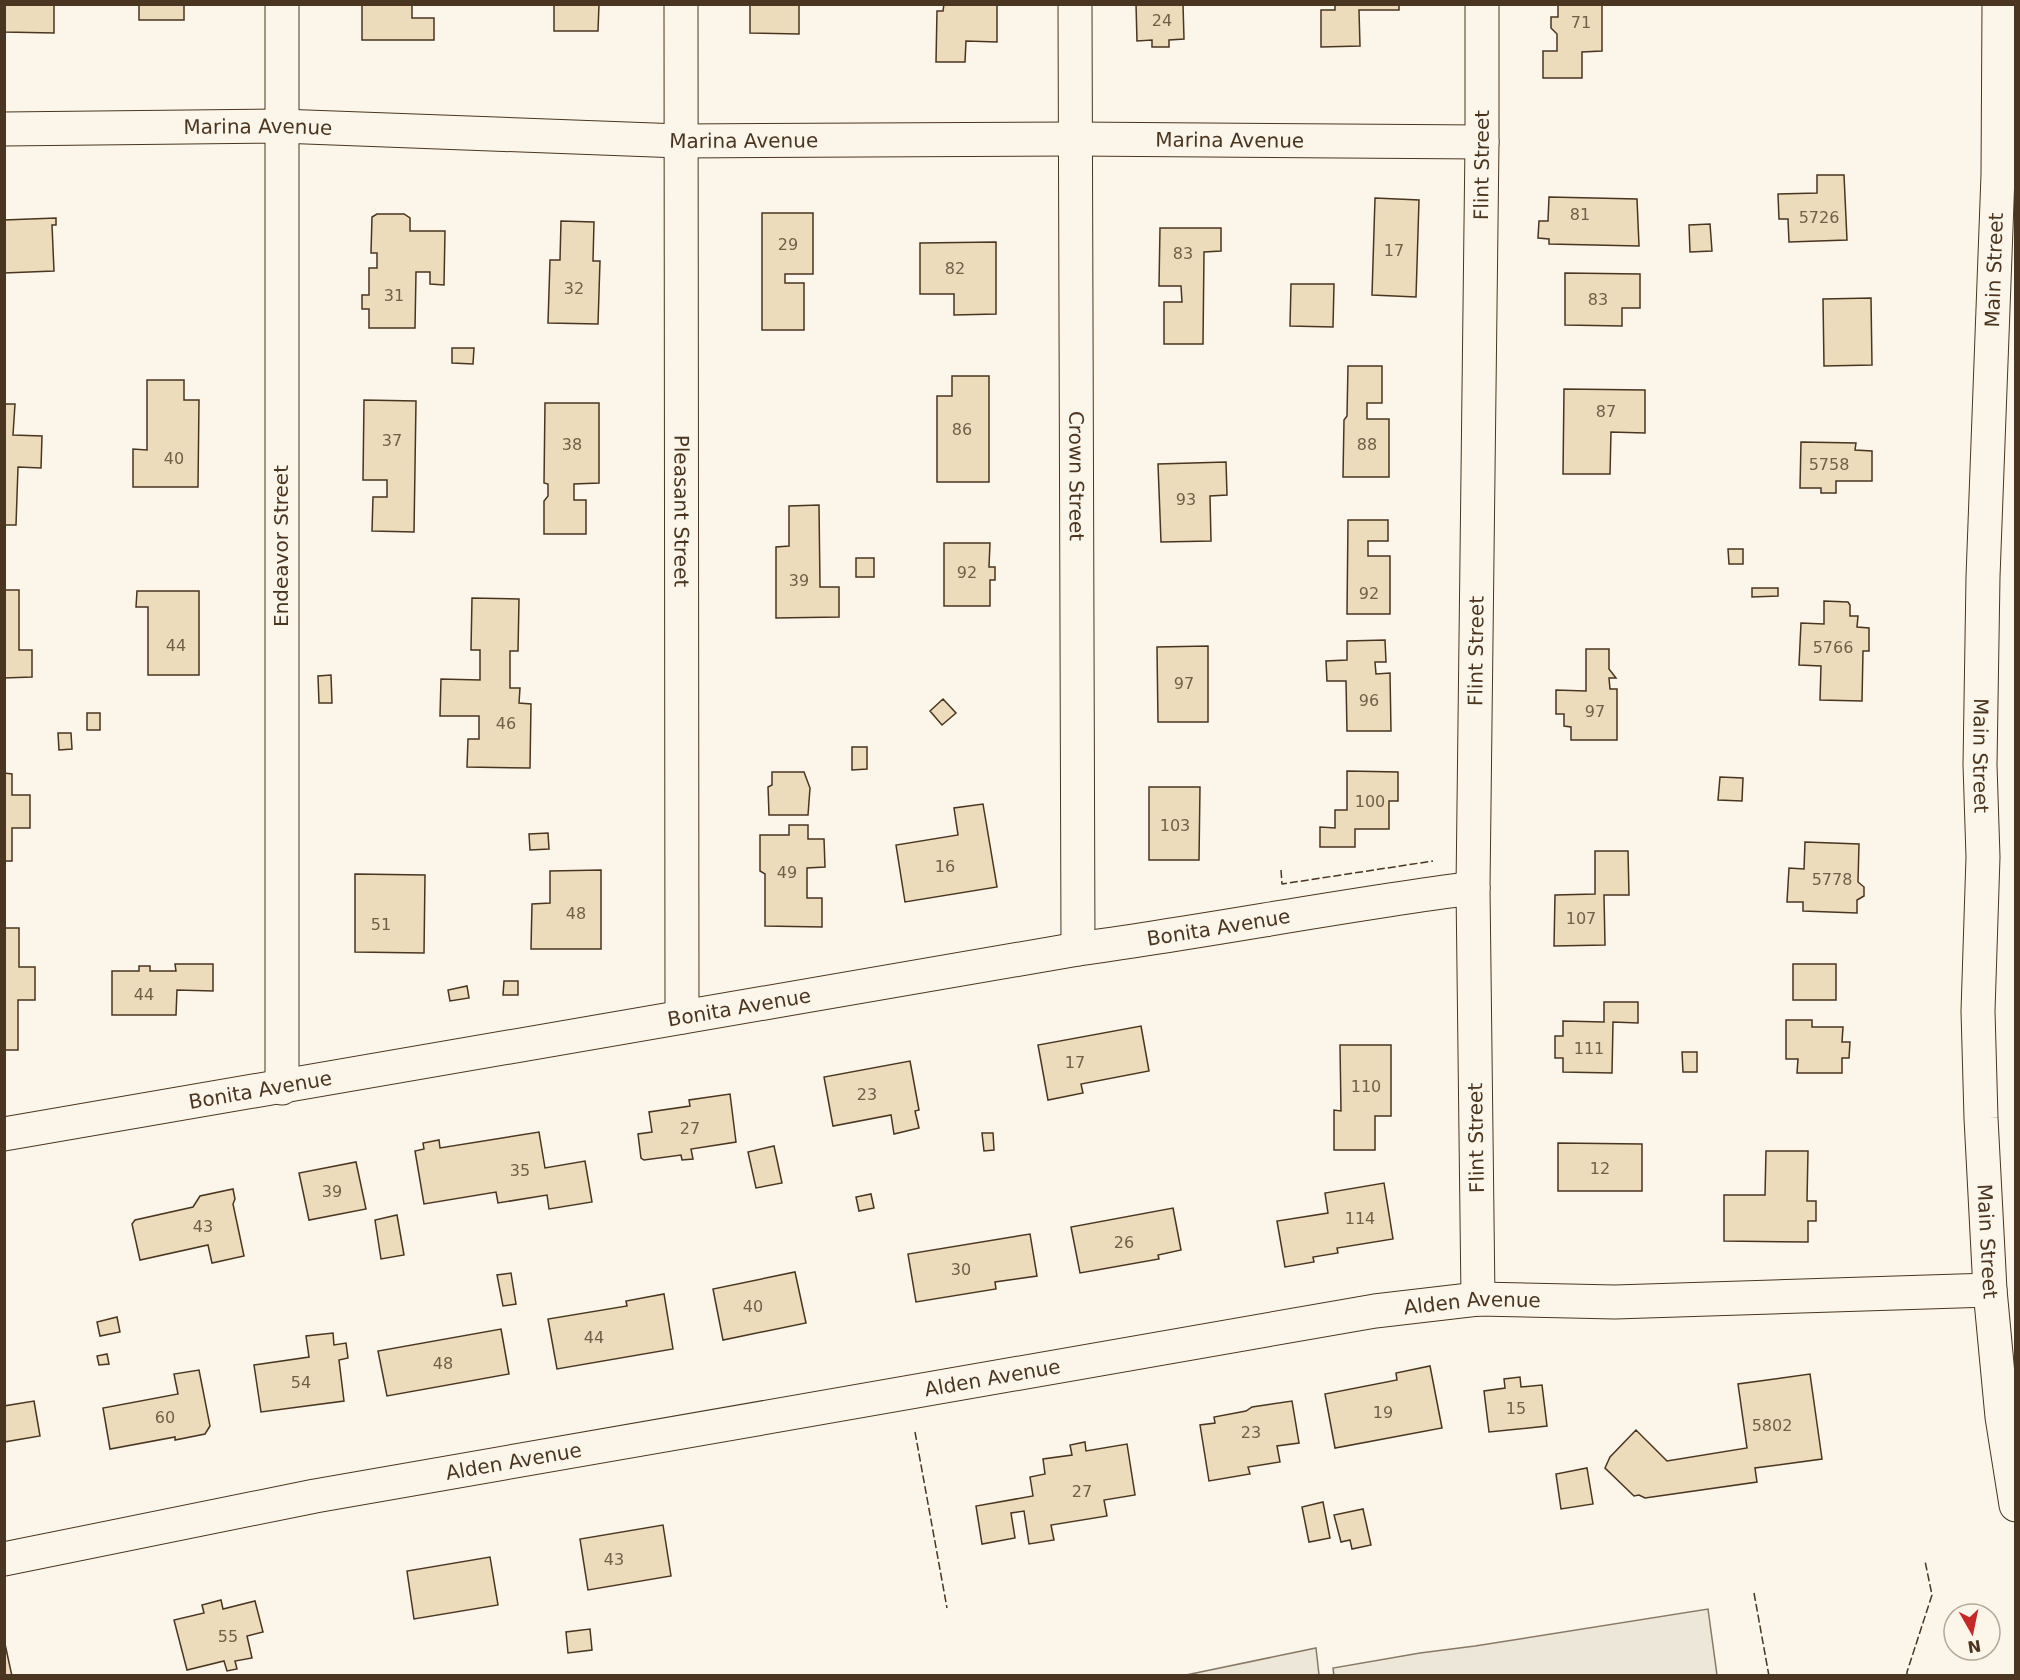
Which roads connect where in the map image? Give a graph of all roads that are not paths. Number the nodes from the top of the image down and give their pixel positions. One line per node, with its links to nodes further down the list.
1 (282, 4): 6 (street, Endeavor Street)
2 (681, 4): 9 (street, Pleasant Street)
3 (1075, 4): 8 (street, Crown Street)
4 (1482, 4): 10 (street, Flint Street)
5 (1999, 4): 11 (street, Main Street)
6 (280, 126): 7 (street, Marina Avenue); 9 (street, Marina Avenue); 15 (street, Endeavor Street)
7 (4, 129)
8 (1074, 139): 9 (street, Marina Avenue); 10 (street, Marina Avenue); 13 (street, Crown Street)
9 (680, 141): 14 (street, Pleasant Street)
10 (1482, 141): 12 (street, Flint Street)
11 (2007, 174): 17 (street, Main Street)
12 (1473, 888): 13 (street, Bonita Avenue); 18 (street, Flint Street)
13 (1078, 949): 14 (street, Bonita Avenue)
14 (682, 1017): 15 (street, Bonita Avenue)
15 (282, 1088): 16 (street, Bonita Avenue)
16 (4, 1134)
17 (1990, 1290): 18 (street, Alden Avenue); 19 (street, Main Street)
18 (1478, 1299): 20 (street, Alden Avenue)
19 (2016, 1505)
20 (4, 1559)

